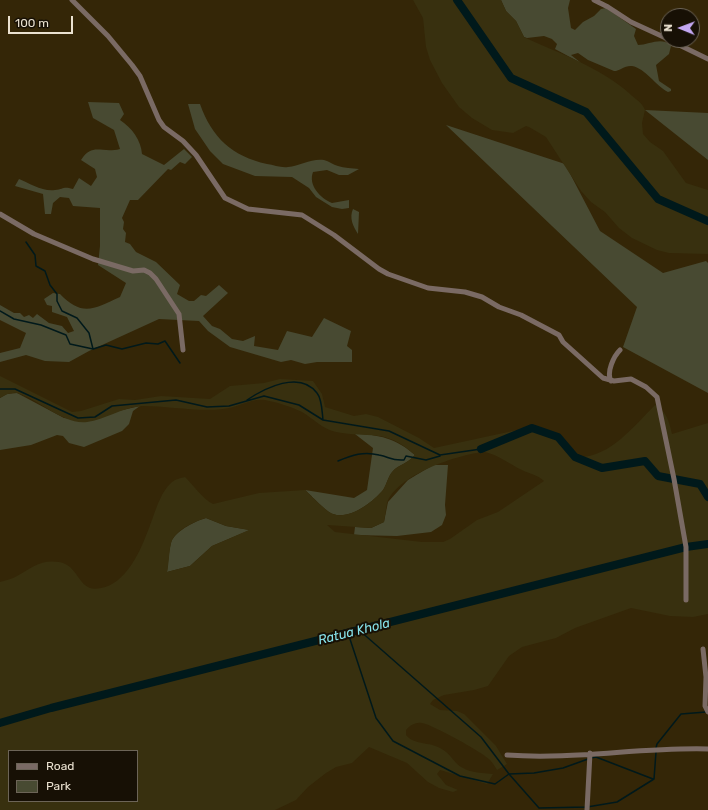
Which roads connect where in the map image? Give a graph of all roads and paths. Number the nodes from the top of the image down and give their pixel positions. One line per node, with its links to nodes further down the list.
1 (72, 0): 9 (street)
2 (594, 0): 3 (street)
3 (660, 36)
4 (685, 48): 5 (street)
5 (708, 59)
6 (0, 214): 7 (street)
7 (183, 350)
8 (620, 350): 9 (street)
9 (611, 381): 10 (street)
10 (686, 600)
11 (703, 649): 12 (street)
12 (708, 712)
13 (708, 749): 14 (street)
14 (590, 753): 15 (street); 16 (street)
15 (507, 755)
16 (587, 810)

